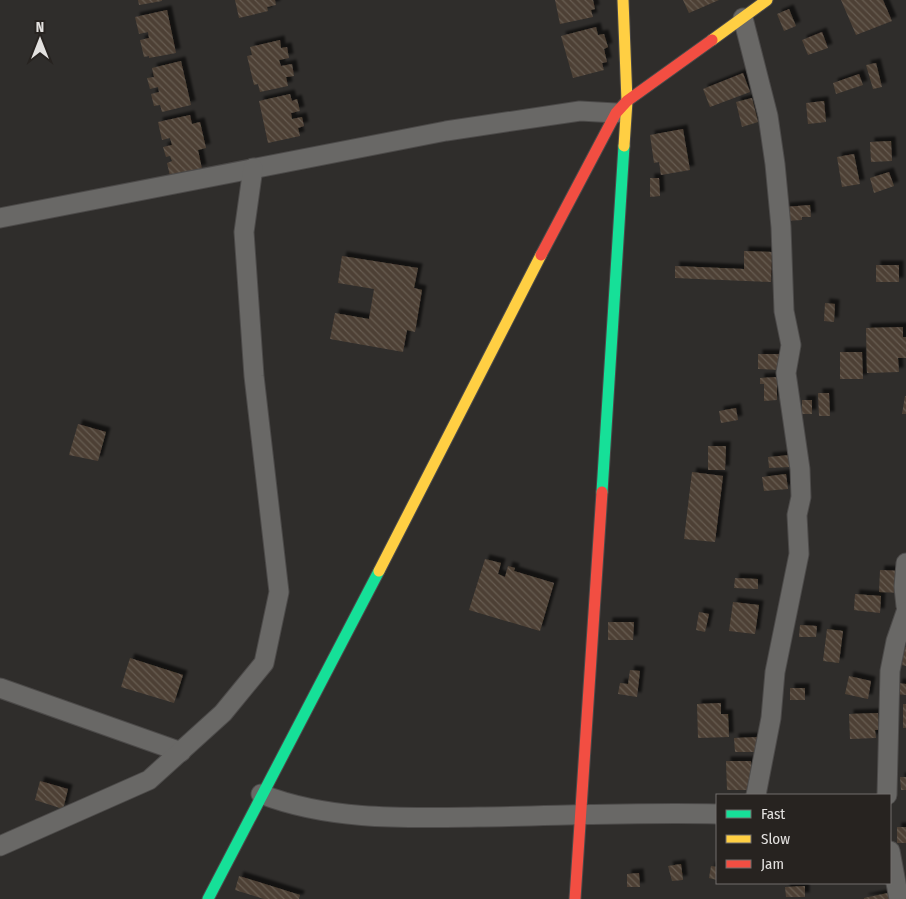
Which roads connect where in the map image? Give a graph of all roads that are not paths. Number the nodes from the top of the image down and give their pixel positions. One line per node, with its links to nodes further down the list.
1 (623, 0): 4 (street)
2 (767, 0): 3 (street)
3 (743, 18): 4 (street); 13 (street)
4 (622, 107): 5 (street); 12 (street); 16 (street)
5 (254, 168): 6 (street); 11 (street)
6 (0, 218)
7 (906, 563): 8 (street)
8 (906, 606)
9 (906, 612): 14 (street)
10 (0, 688): 11 (street)
11 (181, 752): 17 (street)
12 (262, 794): 16 (street); 19 (street)
13 (756, 794)
14 (887, 794)
15 (716, 814): 16 (street)
16 (581, 815): 20 (street)
17 (0, 846)
18 (891, 856): 21 (street)
19 (208, 899)
20 (575, 899)
21 (899, 899)

